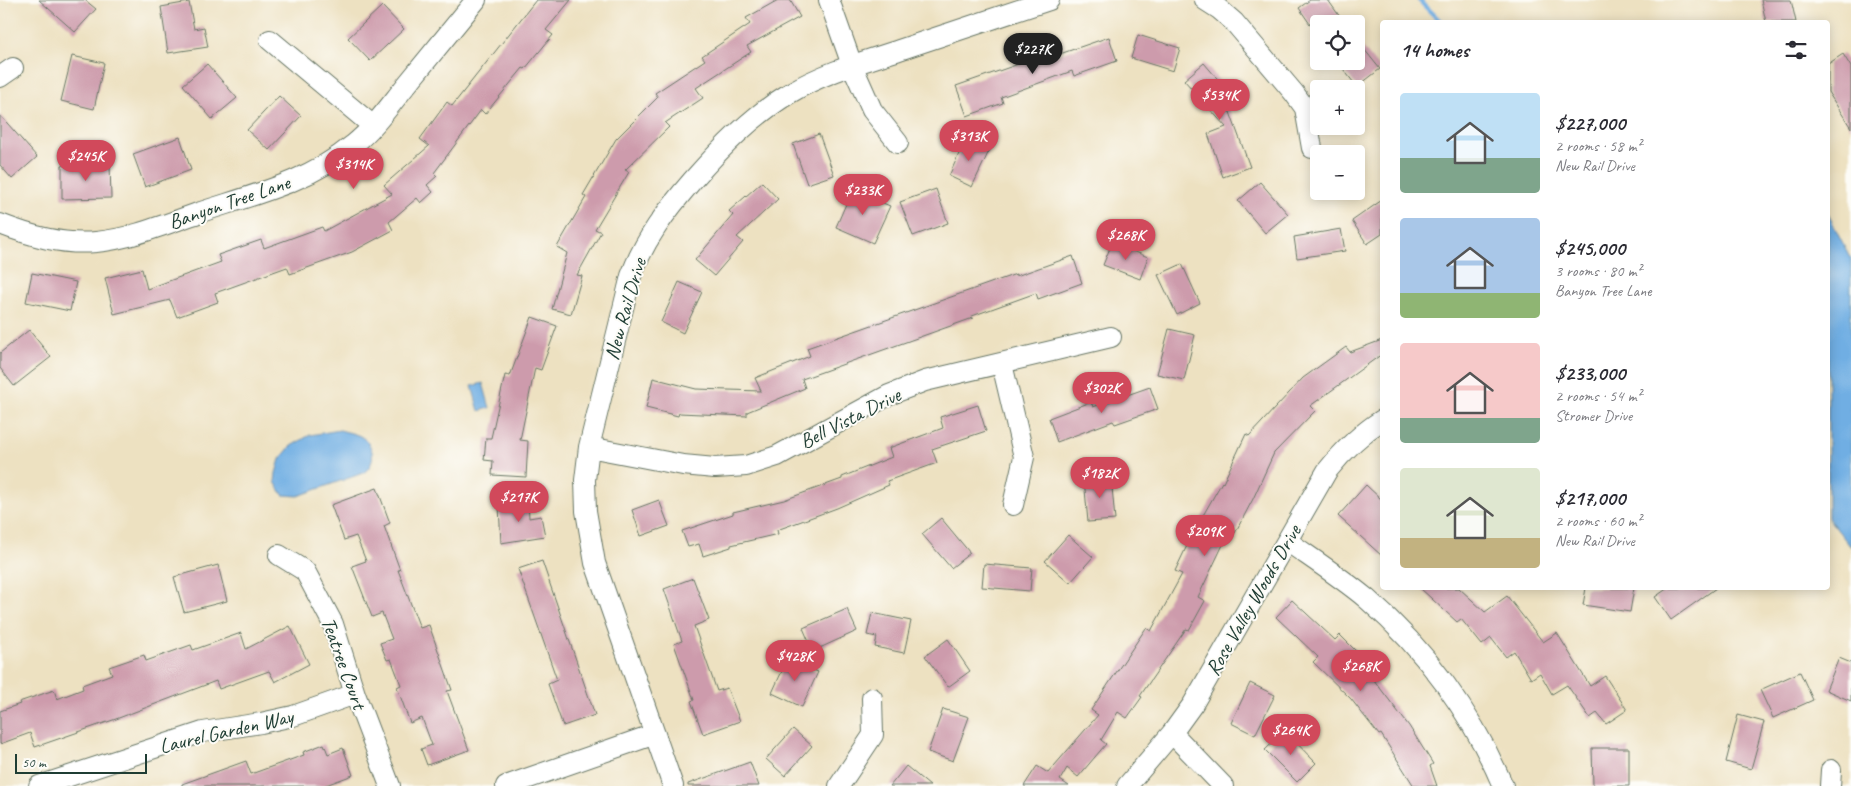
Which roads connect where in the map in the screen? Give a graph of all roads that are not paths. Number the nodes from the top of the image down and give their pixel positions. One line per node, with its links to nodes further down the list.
1 (476, 0): 7 (street, Banyon Tree Lane)
2 (829, 0): 6 (street)
3 (1049, 0): 6 (street, New Rail Drive)
4 (1205, 0): 9 (street)
5 (270, 40): 7 (street)
6 (852, 65): 8 (street); 14 (street, New Rail Drive)
7 (373, 126): 10 (street, Banyon Tree Lane)
8 (898, 143)
9 (1311, 145)
10 (0, 224)
11 (1111, 337): 12 (street, Bell Vista Drive)
12 (1002, 364): 14 (street, Bell Vista Drive); 15 (street)
13 (1380, 421): 16 (street, Rose Valley Woods Drive)
14 (589, 446): 21 (street, New Rail Drive)
15 (1013, 505)
16 (1287, 541): 20 (street, Rose Valley Woods Drive); 29 (street)
17 (279, 555): 18 (street, Teatree Court)
18 (356, 694): 22 (street, Laurel Garden Way); 23 (street, Teatree Court)
19 (872, 698): 26 (street)
20 (1172, 733): 27 (street, Rose Valley Woods Drive); 28 (street)
21 (655, 734): 24 (street); 25 (street, New Rail Drive)
22 (40, 786)
23 (390, 786)
24 (506, 786)
25 (674, 786)
26 (839, 786)
27 (1127, 786)
28 (1223, 786)
29 (1503, 786)

